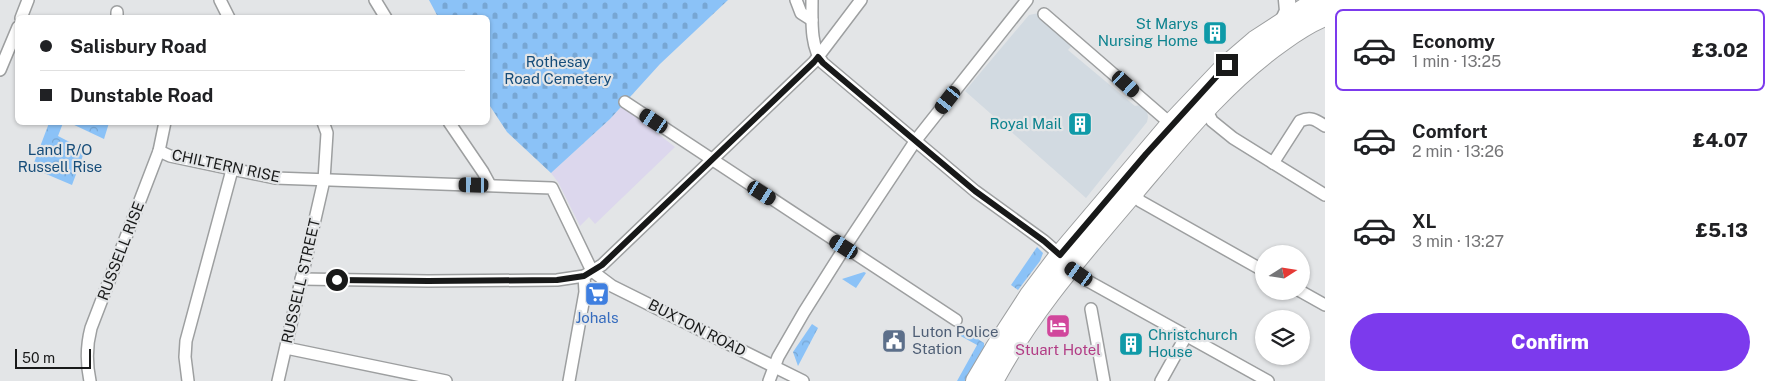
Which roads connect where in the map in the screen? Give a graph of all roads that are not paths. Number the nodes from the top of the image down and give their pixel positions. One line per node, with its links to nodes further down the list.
1 (28, 0): 11 (street)
2 (220, 0): 12 (street)
3 (375, 0): 13 (street)
4 (796, 0): 14 (street)
5 (812, 0): 14 (street)
6 (861, 0): 17 (street)
7 (1027, 0): 26 (street)
8 (1288, 0): 15 (street)
9 (1316, 4): 15 (highway); 20 (highway)
10 (1044, 14): 21 (street)
11 (22, 15)
12 (228, 15)
13 (384, 15)
14 (812, 20): 17 (street)
15 (1283, 22): 21 (highway)
16 (15, 34): 18 (street)
17 (818, 57): 26 (street); 28 (street)
18 (0, 70)
19 (625, 102): 28 (street)
20 (1208, 106): 29 (street); 33 (highway)
21 (1171, 124): 36 (highway)
22 (164, 125): 27 (street, RUSSELL RISE)
23 (324, 125): 31 (street, RUSSELL STREET)
24 (451, 125): 32 (street)
25 (1325, 126): 29 (street)
26 (916, 140): 35 (street); 36 (street)
27 (159, 151): 30 (street, CHILTERN RISE); 47 (street, RUSSELL RISE)
28 (712, 160): 35 (street); 38 (street)
29 (1273, 163): 34 (street)
30 (232, 170): 31 (street, CHILTERN RISE); 48 (street)
31 (324, 180): 32 (street, CHILTERN RISE); 39 (street, RUSSELL STREET)
32 (490, 185): 38 (street, CHILTERN RISE)
33 (1137, 189): 36 (highway); 37 (street)
34 (1325, 195)
35 (844, 247): 43 (street); 46 (street)
36 (1064, 261): 44 (street); 54 (highway); 55 (highway)
37 (1255, 266)
38 (588, 273): 39 (street); 46 (street, BUXTON ROAD); 51 (street)
39 (301, 279): 45 (street, RUSSELL STREET)
40 (1310, 297): 41 (street)
41 (1325, 305)
42 (1091, 309): 56 (street)
43 (956, 320)
44 (1186, 336): 57 (street); 58 (street)
45 (286, 348): 49 (street, RUSSELL STREET); 50 (street)
46 (774, 367): 52 (street); 53 (street, BUXTON ROAD)
47 (90, 381)
48 (188, 381)
49 (278, 381)
50 (446, 381)
51 (569, 381)
52 (770, 381)
53 (803, 381)
54 (976, 381)
55 (993, 381)
56 (1104, 381)
57 (1161, 381)
58 (1268, 381)

